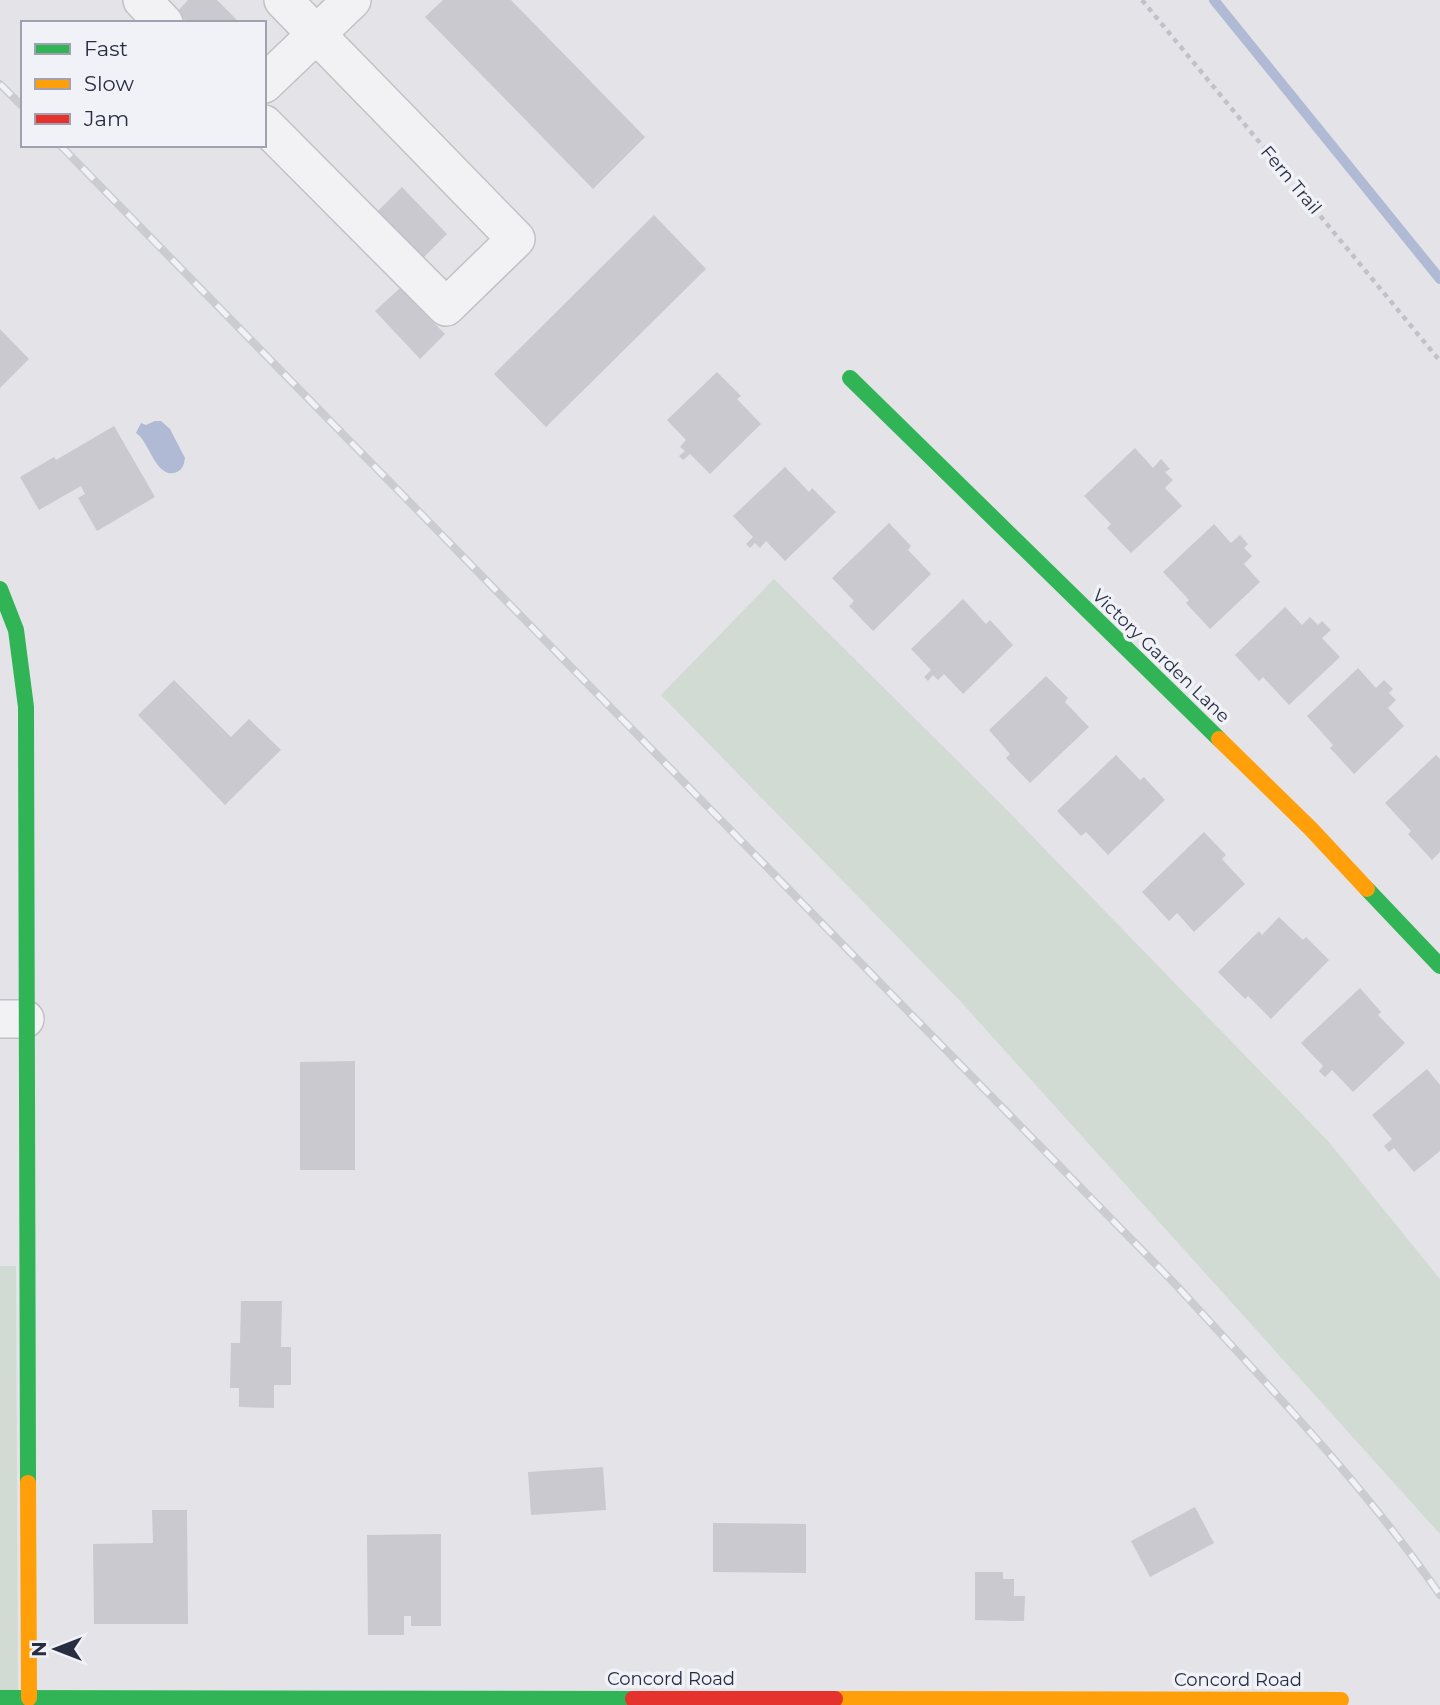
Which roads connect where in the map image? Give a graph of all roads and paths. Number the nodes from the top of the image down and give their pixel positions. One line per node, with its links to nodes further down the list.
1 (142, 0): 5 (street)
2 (283, 0): 6 (street)
3 (352, 0): 6 (street)
4 (1142, 0): 9 (path, Fern Trail)
5 (162, 21)
6 (316, 35): 7 (street); 8 (street)
7 (266, 81)
8 (266, 126)
9 (1440, 361)
10 (850, 378): 12 (street, Victory Garden Lane)
11 (0, 589): 13 (street)
12 (1440, 966)
13 (12, 1019): 15 (street)
14 (0, 1698): 15 (street, Concord Road)
15 (29, 1698): 16 (street, Concord Road)
16 (1341, 1700)

